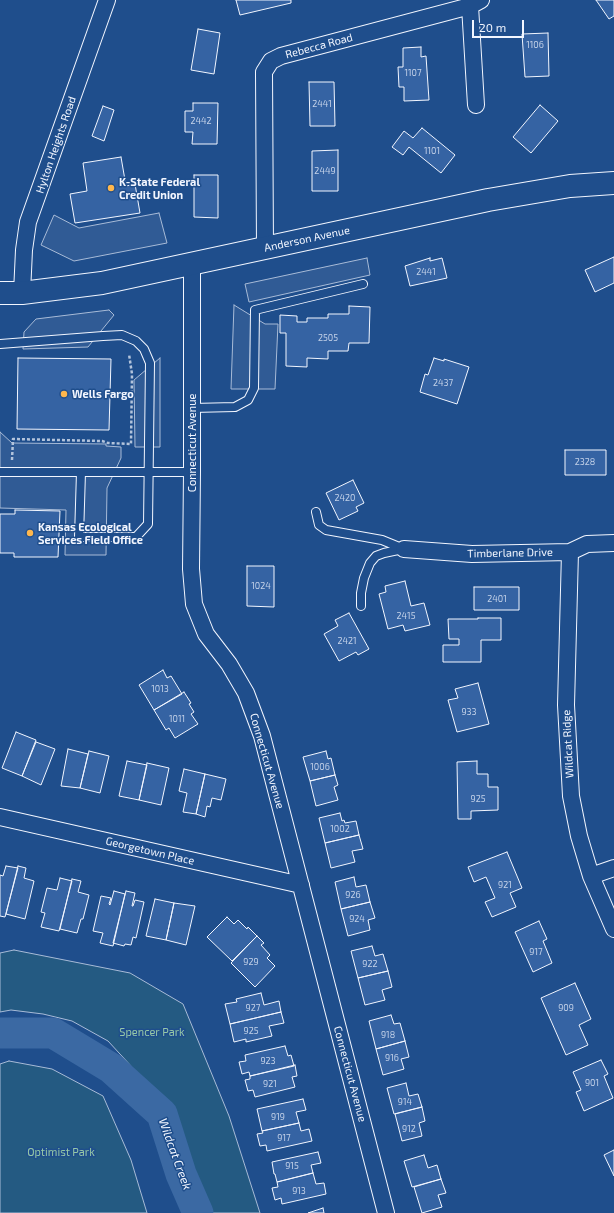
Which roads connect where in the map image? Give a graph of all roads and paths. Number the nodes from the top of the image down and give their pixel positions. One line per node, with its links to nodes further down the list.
1 (107, 0): 9 (street, Hylton Heights Road)
2 (476, 3): 3 (street); 5 (street, Rebecca Road)
3 (476, 105)
4 (614, 183): 5 (main road, Anderson Avenue)
5 (265, 248): 6 (main road, Anderson Avenue)
6 (192, 263): 9 (main road, Anderson Avenue); 12 (street, Connecticut Avenue)
7 (363, 284): 12 (lane)
8 (0, 293): 9 (main road, Anderson Avenue)
9 (22, 293)
10 (0, 344): 16 (lane)
11 (128, 350): 14 (path)
12 (192, 408): 17 (street, Connecticut Avenue)
13 (0, 472): 14 (lane)
14 (11, 472): 15 (lane)
15 (80, 472): 16 (lane); 16 (lane)
16 (149, 472): 17 (lane)
17 (192, 472): 26 (street, Connecticut Avenue)
18 (316, 512): 20 (lane)
19 (614, 543): 21 (street, Timberlane Drive)
20 (404, 549): 21 (street, Timberlane Drive); 22 (lane)
21 (570, 552): 25 (street, Wildcat Ridge)
22 (361, 606)
23 (0, 817): 26 (street, Georgetown Place)
24 (614, 868): 25 (street)
25 (591, 876): 27 (street, Wildcat Ridge)
26 (301, 885): 28 (street, Connecticut Avenue)
27 (614, 928)
28 (386, 1213)

